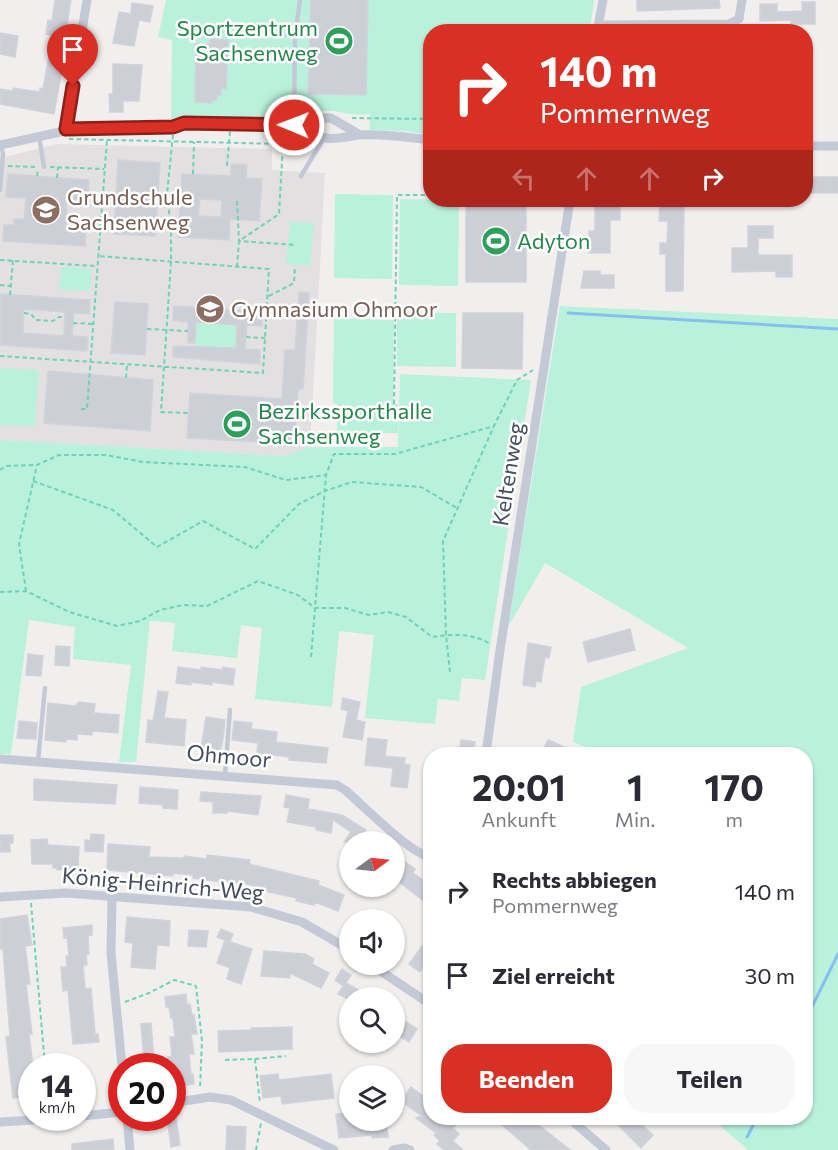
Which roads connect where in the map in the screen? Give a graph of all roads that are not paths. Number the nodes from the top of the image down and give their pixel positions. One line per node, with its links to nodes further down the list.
1 (87, 0): 9 (street)
2 (300, 0): 7 (lane)
3 (603, 0): 5 (street)
4 (742, 0): 6 (street)
5 (599, 24)
6 (729, 24)
7 (294, 125): 8 (lane); 9 (lane)
8 (316, 125): 10 (street); 12 (street)
9 (63, 130): 11 (street)
10 (360, 135): 12 (street); 13 (street)
11 (39, 136): 14 (street); 17 (lane)
12 (324, 138): 18 (lane)
13 (423, 139)
14 (1, 145): 19 (lane)
15 (813, 146): 16 (street)
16 (838, 146)
17 (44, 167)
18 (301, 176)
19 (0, 190)
20 (569, 207): 23 (street, Keltenweg)
21 (45, 688): 25 (lane)
22 (230, 710): 26 (lane)
23 (487, 747)
24 (0, 759): 25 (street, Ohmoor)
25 (38, 761): 26 (street, Ohmoor)
26 (225, 775): 27 (street, Ohmoor)
27 (423, 854)
28 (112, 895): 29 (street, König-Heinrich-Weg); 30 (street, König-Heinrich-Weg); 33 (street)
29 (0, 897)
30 (339, 944)
31 (386, 975): 32 (street)
32 (423, 999)
33 (121, 1053)
34 (186, 1100): 40 (street)
35 (18, 1121): 36 (street)
36 (0, 1122)
37 (577, 1125): 43 (street)
38 (128, 1131): 39 (street)
39 (130, 1150)
40 (334, 1150)
41 (393, 1150): 42 (street)
42 (410, 1150)
43 (606, 1150)

